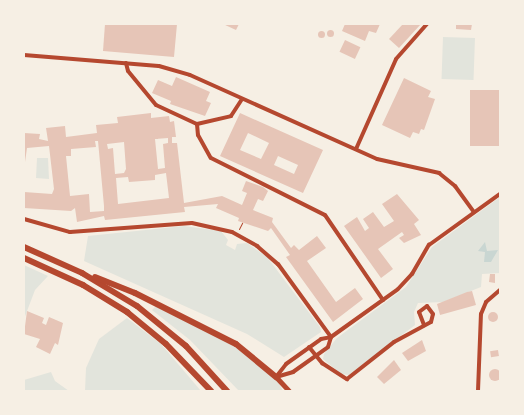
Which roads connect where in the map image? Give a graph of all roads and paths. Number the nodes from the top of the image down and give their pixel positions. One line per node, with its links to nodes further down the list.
1 (426, 24): 6 (street)
2 (24, 55): 3 (street)
3 (126, 63): 4 (street); 5 (street)
4 (242, 99): 5 (street); 6 (street)
5 (197, 124): 16 (street)
6 (356, 149): 8 (street)
7 (500, 194): 8 (street)
8 (474, 212): 16 (street)
9 (24, 219): 18 (street)
10 (242, 223): 11 (path)
11 (239, 228)
12 (24, 247): 14 (highway)
13 (24, 258): 22 (highway)
14 (86, 275): 21 (highway); 23 (highway)
15 (500, 290): 25 (street)
16 (383, 300): 18 (street)
17 (424, 325): 17 (street); 20 (street)
18 (331, 337): 19 (street); 20 (street)
19 (309, 347): 20 (street); 21 (street)
20 (316, 356): 21 (street)
21 (276, 377): 24 (main road)
22 (211, 391)
23 (227, 391)
24 (289, 391)
25 (478, 391)

